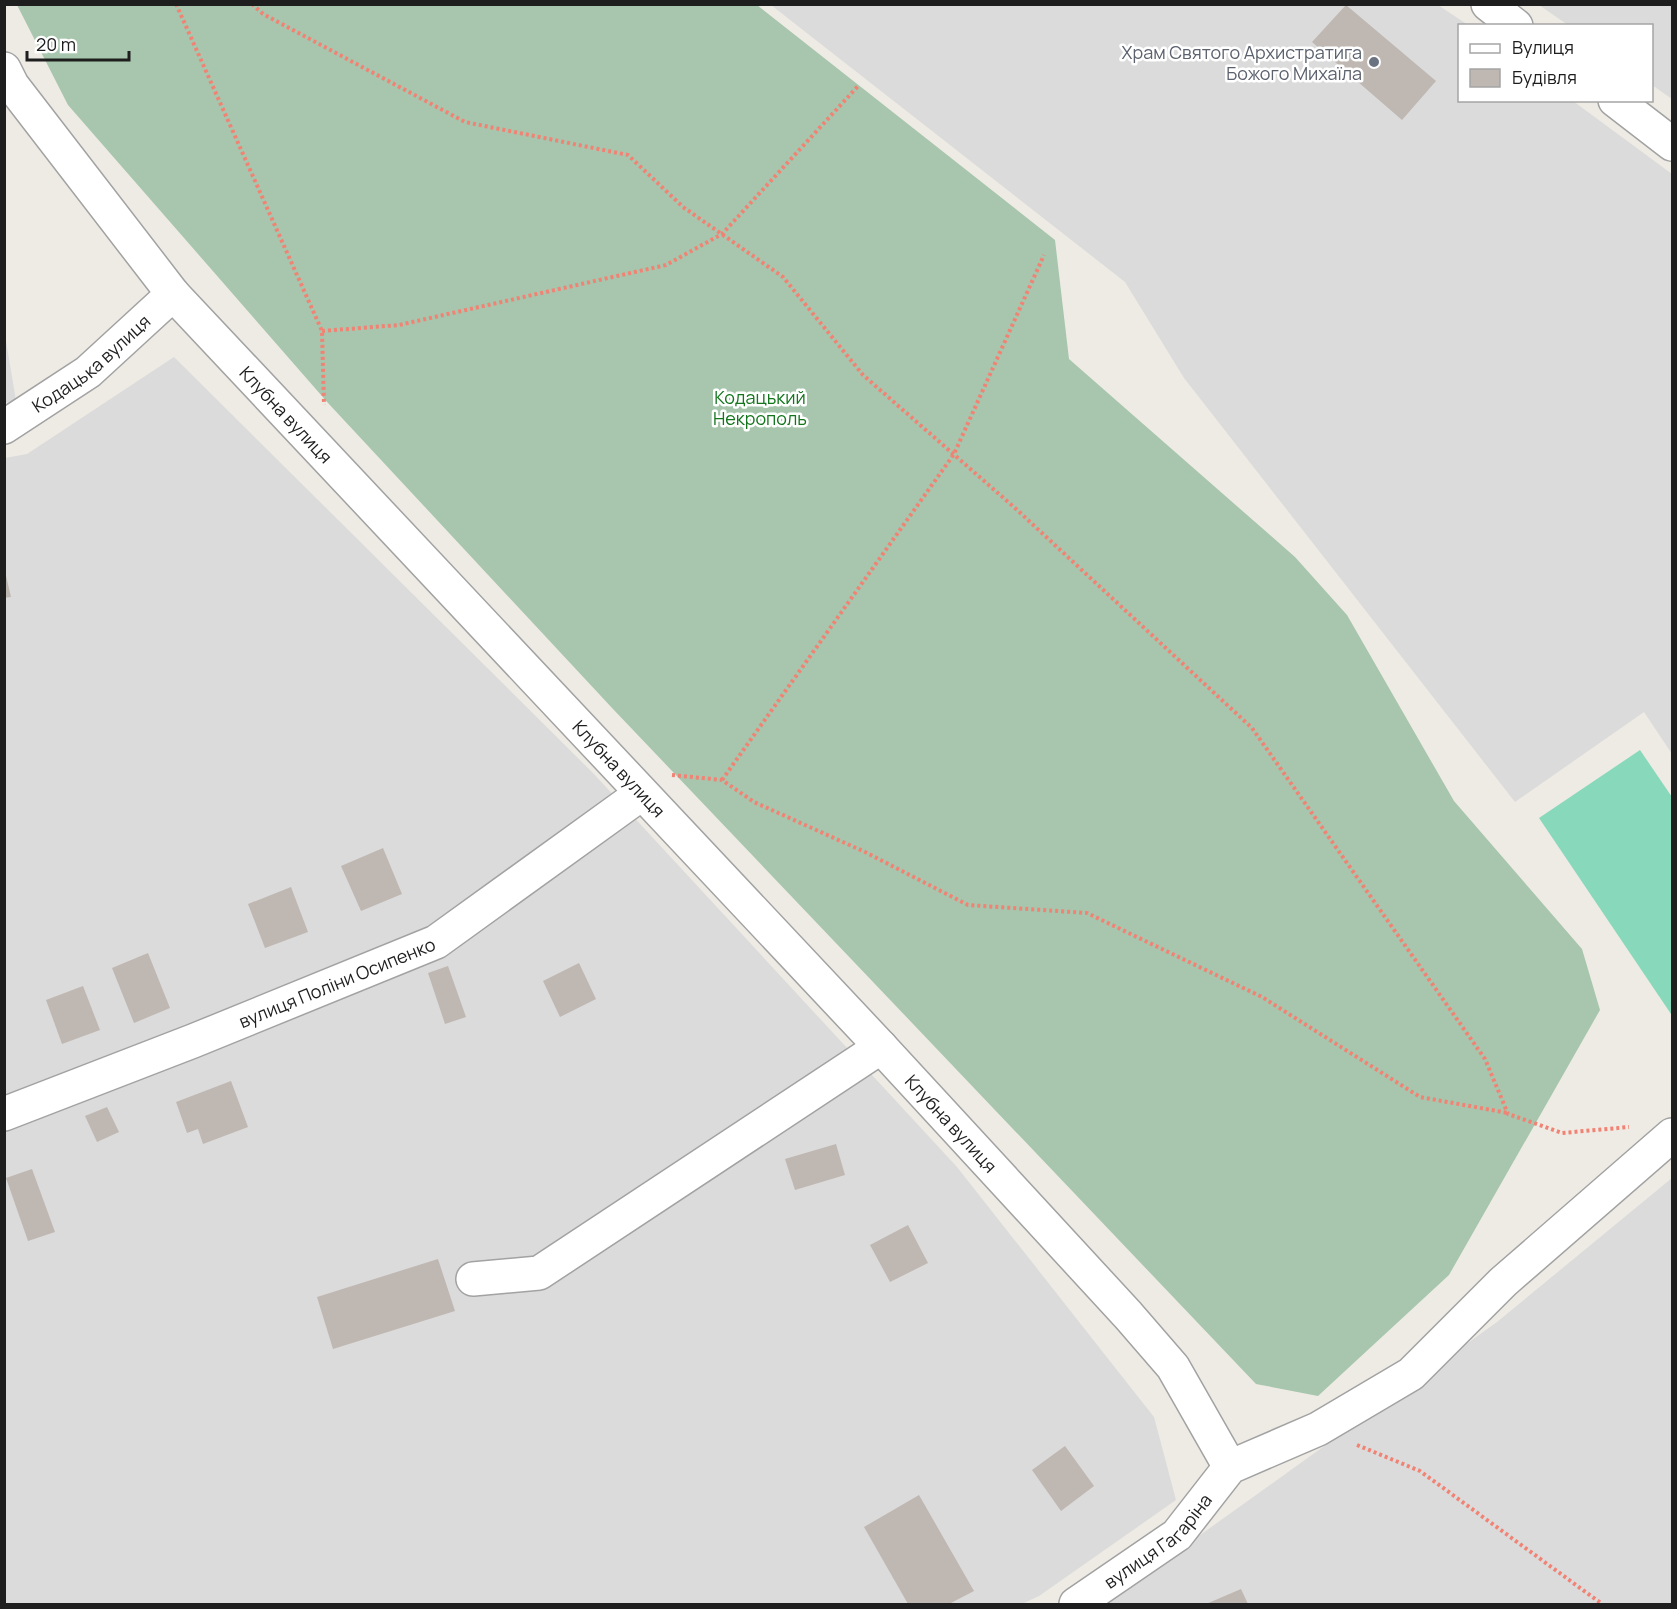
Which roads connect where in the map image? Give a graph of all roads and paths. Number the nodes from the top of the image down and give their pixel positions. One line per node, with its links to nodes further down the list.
1 (176, 4): 12 (path)
2 (252, 4): 9 (path)
3 (1488, 4): 4 (street)
4 (1513, 24)
5 (4, 69): 11 (street, Клубна вулиця)
6 (859, 85): 9 (path)
7 (1618, 102): 8 (street)
8 (1672, 144)
9 (723, 234): 12 (path); 15 (path)
10 (1044, 255): 15 (path)
11 (173, 294): 13 (street, Кодацька вулиця); 14 (street, Клубна вулиця)
12 (322, 331): 14 (path)
13 (4, 427)
14 (324, 454): 17 (street, Клубна вулиця)
15 (954, 454): 16 (path); 19 (path)
16 (722, 780): 17 (path); 19 (path)
17 (641, 795): 18 (street, Клубна вулиця); 20 (street, вулиця Поліни Осипенко)
18 (881, 1047): 23 (street); 25 (street, Клубна вулиця)
19 (1508, 1113): 21 (path)
20 (4, 1114)
21 (1637, 1126)
22 (1672, 1135): 24 (street)
23 (473, 1279)
24 (1318, 1429): 25 (street); 27 (path)
25 (1230, 1467): 26 (street, вулиця Гагаріна)
26 (1076, 1605)
27 (1602, 1605)

